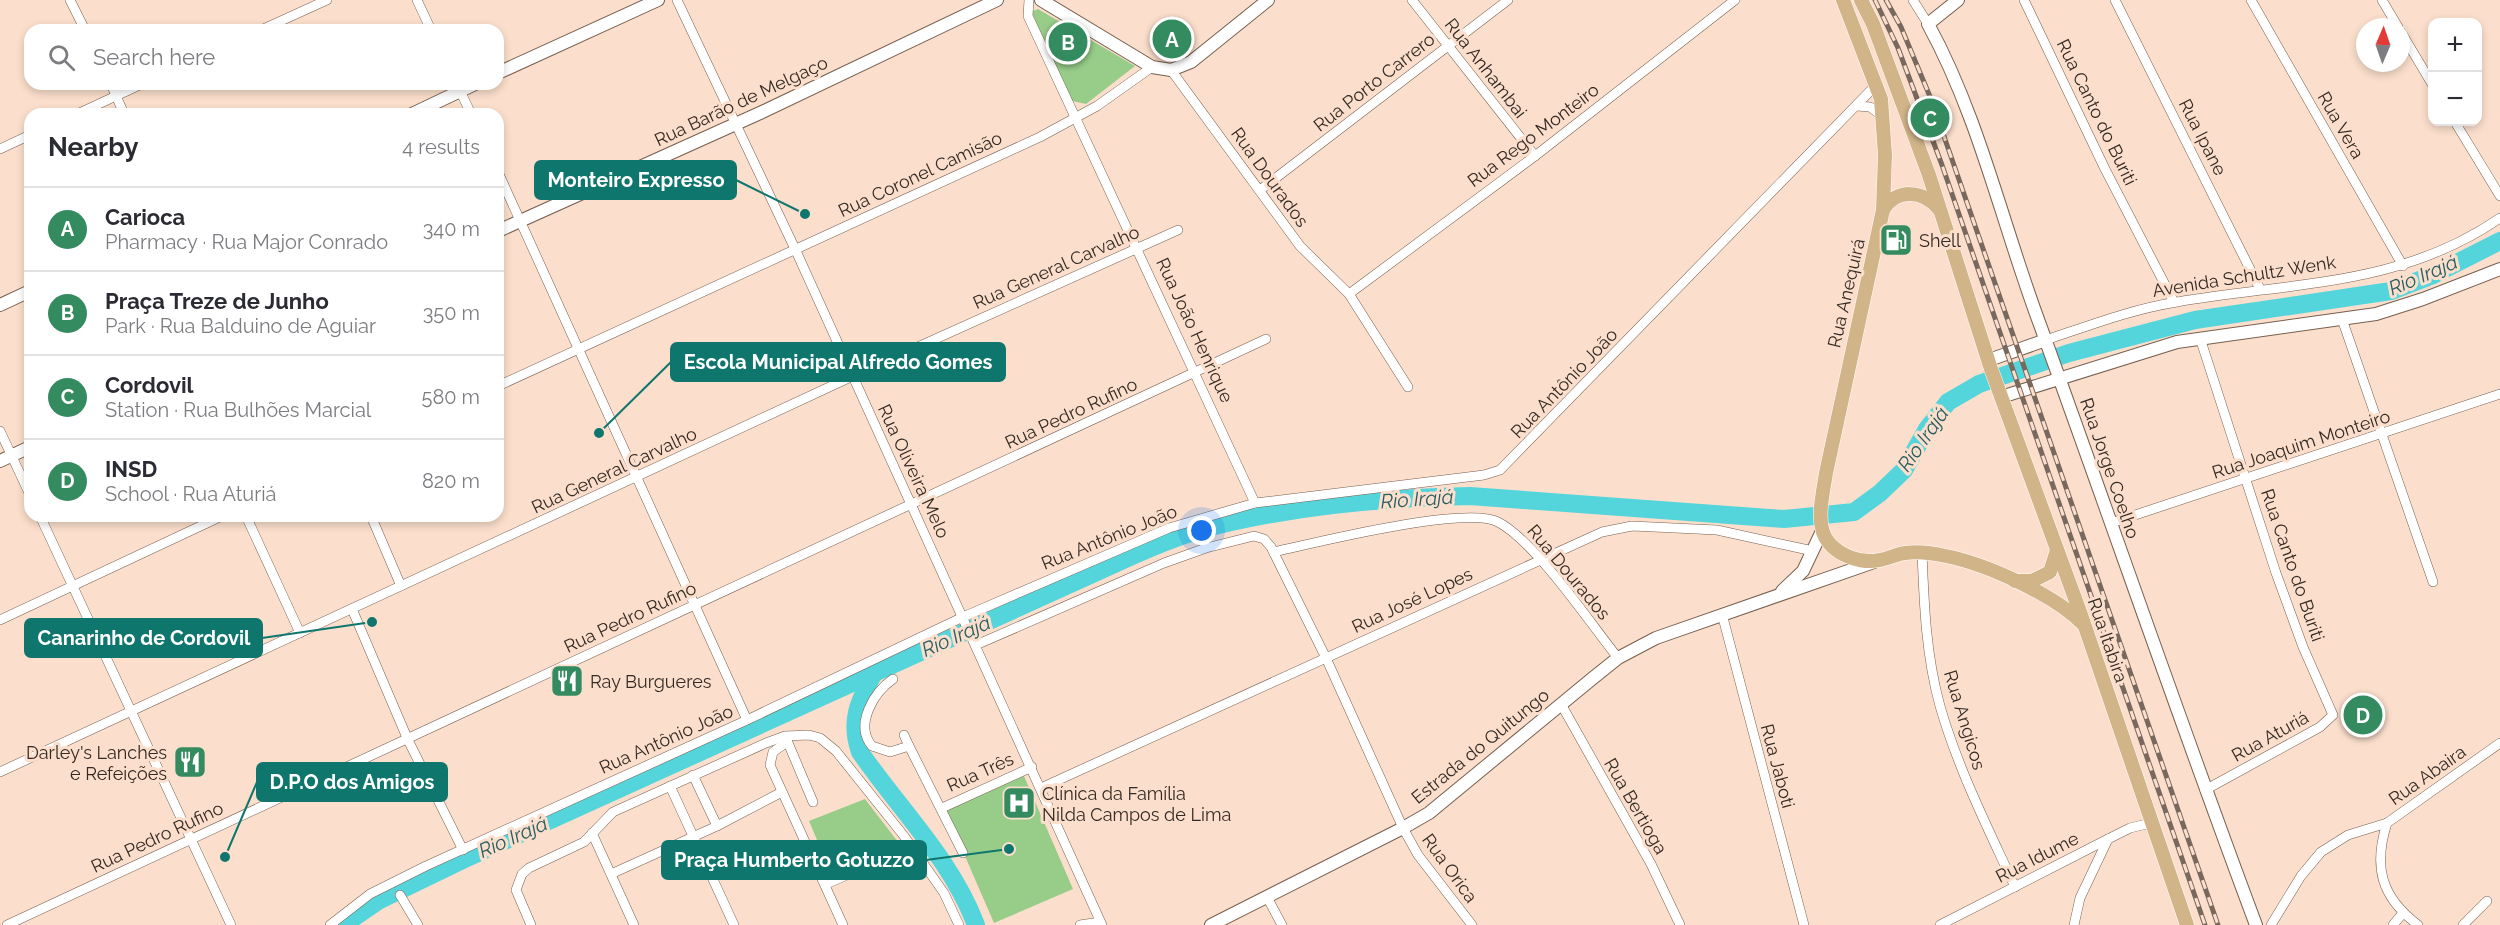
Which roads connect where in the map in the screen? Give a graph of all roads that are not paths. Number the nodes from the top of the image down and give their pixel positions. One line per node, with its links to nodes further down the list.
1 (70, 0): 23 (street)
2 (327, 0): 24 (street)
3 (417, 0): 25 (street)
4 (658, 0): 30 (street)
5 (677, 0): 46 (street, Rua Oliveira Melo)
6 (997, 0): 46 (street, Rua Barão de Melgaço)
7 (1019, 0): 21 (street, Rua João Henrique)
8 (1041, 0): 29 (street)
9 (1267, 0): 31 (street)
10 (1412, 0): 27 (street, Rua Anhambai)
11 (1508, 0): 27 (street, Rua Porto Carrero)
12 (1735, 0): 50 (street, Rua Rego Monteiro)
13 (1843, 0): 33 (main road, Rua Anequirá)
14 (1861, 0): 54 (main road, Rua Itabira)
15 (1913, 0): 26 (street)
16 (1958, 0): 26 (street)
17 (2024, 0): 67 (street, Rua Canto do Buriti)
18 (2115, 0): 64 (street, Rua Ipane)
19 (2251, 0): 62 (street, Rua Vera)
20 (2382, 0): 22 (street)
21 (1028, 4): 45 (street, Rua João Henrique)
22 (2393, 18)
23 (82, 24)
24 (274, 24)
25 (429, 24)
26 (1928, 24): 72 (street, Rua Jorge Coelho)
27 (1447, 46): 50 (street, Rua Anhambai); 52 (street, Rua Porto Carrero)
28 (2410, 47): 32 (street)
29 (1152, 67): 31 (street); 45 (street, Rua Coronel Camisão)
30 (504, 70)
31 (1171, 70): 52 (street, Rua Dourados)
32 (2428, 76)
33 (1876, 86): 39 (street, Rua Antônio João); 44 (main road, Rua Anequirá)
34 (114, 90): 38 (street)
35 (129, 90): 38 (street)
36 (455, 90): 42 (street)
37 (460, 90): 43 (street)
38 (116, 96): 40 (street); 41 (street)
39 (1857, 105): 44 (street); 89 (street, Rua Antônio João)
40 (90, 108)
41 (121, 108)
42 (423, 108)
43 (468, 108)
44 (1884, 117): 55 (main road, Rua Anequirá)
45 (1076, 119): 60 (street, Rua João Henrique); 61 (street, Rua Coronel Camisão)
46 (735, 124): 57 (street, Rua Barão de Melgaço); 61 (street, Rua Oliveira Melo)
47 (2457, 126): 53 (street)
48 (24, 138): 49 (street)
49 (0, 149)
50 (1535, 156): 66 (street, Rua Rego Monteiro)
51 (504, 185): 57 (street)
52 (1260, 190): 66 (street, Rua Dourados)
53 (2500, 196)
54 (1939, 209): 55 (main road); 74 (main road, Rua Itabira)
55 (1883, 210): 96 (main road, Rua Anequirá)
56 (2500, 218): 62 (street, Avenida Schultz Wenk)
57 (521, 220): 58 (street, Rua Barão de Melgaço); 73 (street)
58 (504, 228)
59 (1178, 230): 60 (street, Rua General Carvalho)
60 (1139, 249): 75 (street, Rua João Henrique); 77 (street, Rua General Carvalho)
61 (796, 251): 73 (street, Rua Coronel Camisão); 77 (street, Rua Oliveira Melo)
62 (2403, 267): 64 (street, Avenida Schultz Wenk)
63 (2500, 269): 69 (street)
64 (2260, 289): 67 (street, Avenida Schultz Wenk)
65 (24, 294): 68 (street)
66 (1349, 294): 79 (street, Rua Dourados)
67 (2174, 302): 72 (street, Avenida Schultz Wenk)
68 (0, 305)
69 (2342, 319): 70 (street); 83 (street)
70 (2200, 338): 76 (street); 87 (street, Rua Canto do Buriti)
71 (1266, 339): 75 (street, Rua Pedro Rufino)
72 (2047, 344): 74 (street, Avenida Schultz Wenk); 76 (street, Rua Jorge Coelho)
73 (577, 350): 78 (street, Rua Coronel Camisão); 86 (street)
74 (1990, 364): 80 (main road, Rua Itabira)
75 (1197, 373): 89 (street, Rua João Henrique); 90 (street, Rua Pedro Rufino)
76 (2058, 373): 80 (street); 95 (street, Rua Jorge Coelho)
77 (853, 376): 86 (street, Rua General Carvalho); 90 (street, Rua Oliveira Melo)
78 (504, 383)
79 (1408, 387)
80 (2000, 394): 97 (main road, Rua Itabira)
81 (2500, 394): 83 (street, Rua Joaquim Monteiro)
82 (0, 431): 85 (street)
83 (2380, 436): 87 (street, Rua Joaquim Monteiro); 104 (street)
84 (24, 450): 85 (street)
85 (6, 459): 88 (street)
86 (638, 478): 106 (street, Rua General Carvalho); 108 (street)
87 (2246, 480): 95 (street, Rua Joaquim Monteiro); 119 (street, Rua Canto do Buriti)
88 (24, 486)
89 (1255, 503): 111 (street, Rua Antônio João)
90 (912, 505): 108 (street, Rua Pedro Rufino); 111 (street, Rua Oliveira Melo)
91 (43, 522): 105 (street)
92 (209, 522): 105 (street)
93 (249, 522): 114 (street)
94 (374, 522): 106 (street)
95 (2110, 523): 133 (street, Rua Jorge Coelho)
96 (1822, 527): 98 (street, Estrada do Quitungo); 102 (main road)
97 (2057, 549): 103 (main road); 113 (main road, Rua Itabira)
98 (1814, 551): 101 (street, Rua José Lopes); 107 (street, Estrada do Quitungo)
99 (1274, 552): 101 (street, Rua Dourados); 115 (street); 116 (street)
100 (1922, 552): 102 (main road, Estrada do Quitungo); 103 (main road, Estrada do Quitungo); 150 (street, Rua Angicos)
101 (1539, 560): 116 (street, Rua José Lopes); 117 (street, Rua Dourados)
102 (1878, 561): 107 (street, Estrada do Quitungo)
103 (2015, 581): 113 (main road, Estrada do Quitungo)
104 (2433, 582)
105 (73, 586): 112 (street); 121 (street)
106 (401, 586): 109 (street, Rua General Carvalho)
107 (1771, 598): 110 (street, Estrada do Quitungo)
108 (693, 605): 122 (street); 125 (street, Rua Pedro Rufino)
109 (352, 609): 114 (street, Rua General Carvalho); 125 (street)
110 (1722, 614): 117 (street, Estrada do Quitungo); 170 (street, Rua Jaboti)
111 (964, 618): 115 (street, Rua Oliveira Melo); 122 (street, Rua Antônio João)
112 (0, 620)
113 (2085, 625): 137 (main road, Rua Itabira)
114 (300, 633): 121 (street, Rua General Carvalho)
115 (975, 642): 128 (street, Rua Oliveira Melo)
116 (1326, 658): 132 (street, Rua José Lopes); 140 (street)
117 (1618, 658): 120 (street, Estrada do Quitungo)
118 (893, 679): 127 (street)
119 (2328, 699): 133 (street, Rua Aturiá)
120 (1561, 704): 140 (street, Estrada do Quitungo); 169 (street, Rua Bertioga)
121 (131, 710): 129 (street, Rua General Carvalho); 144 (street)
122 (747, 720): 145 (street, Rua Antônio João)
123 (904, 735): 127 (street)
124 (786, 739): 130 (street); 134 (street); 135 (street); 164 (street)
125 (408, 740): 144 (street, Rua Pedro Rufino); 145 (street)
126 (2500, 743): 138 (street, Rua Abaira)
127 (909, 746): 136 (street)
128 (1032, 767): 132 (street, Rua Oliveira Melo); 136 (street, Rua Três)
129 (0, 772)
130 (693, 775): 131 (street); 139 (street)
131 (670, 786): 141 (street); 142 (street)
132 (1041, 788): 155 (street, Rua Oliveira Melo)
133 (2205, 790): 174 (street, Rua Jorge Coelho)
134 (780, 793): 139 (street); 149 (street)
135 (813, 802)
136 (942, 808): 146 (street)
137 (2151, 823): 143 (street, Rua Idume); 173 (main road, Rua Itabira)
138 (2387, 824): 154 (street); 175 (street, Rua Abaira)
139 (717, 826): 142 (street)
140 (1403, 828): 152 (street, Estrada do Quitungo); 168 (street, Rua Orica)
141 (592, 833): 148 (street); 160 (street)
142 (695, 836): 148 (street); 162 (street)
143 (2108, 839): 150 (street, Rua Idume); 172 (street)
144 (190, 840): 156 (street, Rua Pedro Rufino); 157 (street)
145 (463, 850): 158 (street, Rua Antônio João)
146 (963, 853)
147 (896, 854): 149 (street)
148 (611, 874): 161 (street)
149 (826, 884): 163 (street)
150 (2015, 887): 171 (street, Rua Idume)
151 (400, 895): 159 (street)
152 (1267, 897): 166 (street, Estrada do Quitungo); 167 (street)
153 (2487, 901): 178 (street)
154 (2403, 913): 176 (street); 177 (street)
155 (1101, 923): 165 (street)
156 (7, 925)
157 (231, 925)
158 (330, 925)
159 (418, 925)
160 (531, 925)
161 (634, 925)
162 (734, 925)
163 (843, 925)
164 (959, 925)
165 (1080, 925)
166 (1211, 925)
167 (1282, 925)
168 (1472, 925)
169 (1680, 925)
170 (1804, 925)
171 (1940, 925)
172 (2074, 925)
173 (2187, 925)
174 (2256, 925)
175 (2271, 925)
176 (2393, 925)
177 (2418, 925)
178 (2463, 925)

